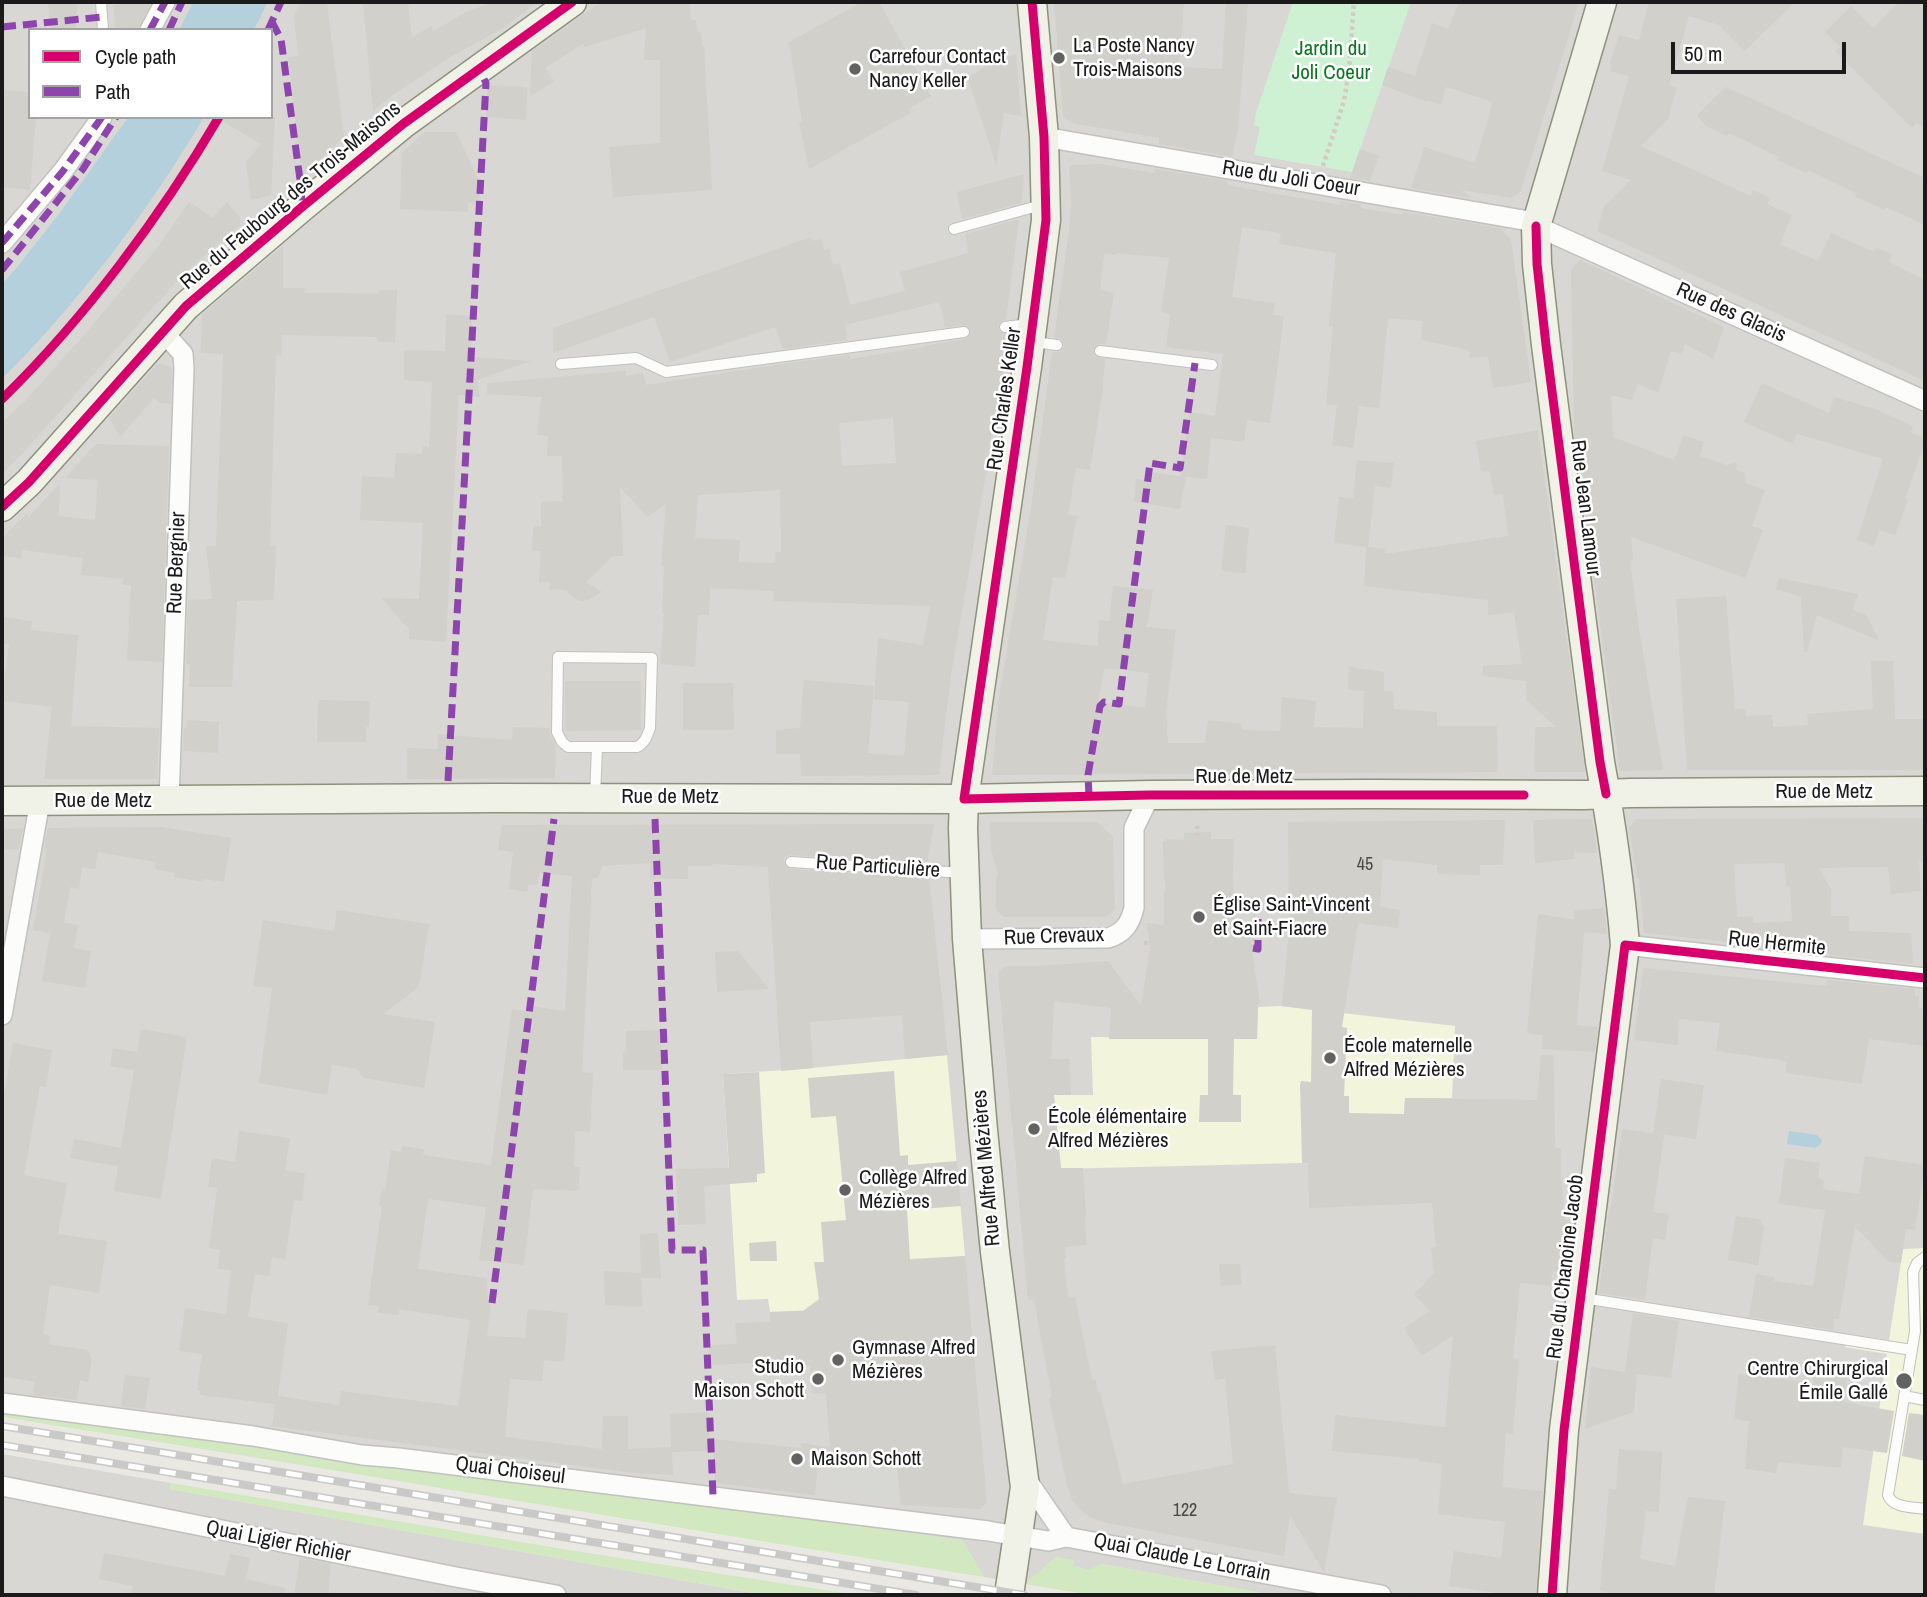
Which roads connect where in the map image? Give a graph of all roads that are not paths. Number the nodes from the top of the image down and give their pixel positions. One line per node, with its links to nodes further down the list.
1 (102, 2): 6 (lane)
2 (165, 2): 7 (street)
3 (572, 2): 16 (main road, Rue du Faubourg des Trois-Maisons)
4 (1032, 2): 9 (main road, Rue Charles Keller)
5 (1602, 2): 11 (main road, Rue Jean Lamour)
6 (103, 28)
7 (151, 28)
8 (101, 119): 13 (street)
9 (1044, 137): 10 (main road, Rue Charles Keller); 11 (street, Rue du Joli Coeur)
10 (1046, 203): 12 (lane); 17 (main road, Rue Charles Keller)
11 (1536, 226): 21 (street, Rue des Glacis); 25 (main road, Rue Jean Lamour)
12 (954, 229)
13 (2, 243)
14 (1005, 327): 17 (lane)
15 (964, 332): 19 (lane)
16 (164, 333): 22 (main road, Rue du Faubourg des Trois-Maisons); 29 (street, Rue Bergnier)
17 (1040, 337): 28 (main road, Rue Charles Keller)
18 (1100, 351): 20 (lane)
19 (561, 364)
20 (1212, 365)
21 (1925, 401)
22 (2, 507)
23 (597, 748): 23 (lane); 27 (lane)
24 (1925, 791): 25 (main road, Rue de Metz)
25 (1606, 794): 26 (main road, Rue de Metz); 35 (main road, Rue du Chanoine Jacob)
26 (1150, 795): 28 (main road, Rue de Metz); 34 (street, Rue Crevaux)
27 (594, 798): 28 (main road, Rue de Metz); 29 (main road, Rue de Metz)
28 (964, 799): 33 (main road, Rue Alfred Mézières)
29 (169, 800): 31 (main road, Rue de Metz)
30 (2, 801): 31 (main road, Rue de Metz)
31 (40, 801): 37 (street)
32 (791, 862): 33 (lane, Rue Particulière)
33 (964, 873): 34 (main road, Rue Alfred Mézières)
34 (967, 939): 44 (main road, Rue Alfred Mézières)
35 (1625, 945): 36 (street, Rue Hermite); 39 (main road, Rue du Chanoine Jacob)
36 (1925, 978)
37 (2, 1015)
38 (1925, 1257): 40 (lane)
39 (1580, 1298): 40 (lane); 53 (main road, Rue du Chanoine Jacob)
40 (1912, 1350): 41 (lane)
41 (1904, 1396): 42 (lane); 46 (lane)
42 (1925, 1400)
43 (2, 1403): 47 (street, Quai Choiseul)
44 (1024, 1476): 47 (main road, Rue Alfred Mézières); 48 (street, Quai Claude Le Lorrain)
45 (2, 1486): 49 (street, Quai Ligier Richier)
46 (1925, 1509)
47 (1018, 1536): 48 (street, Quai Claude Le Lorrain); 51 (main road, Rue Alfred Mézières)
48 (1066, 1537): 52 (street, Quai Claude Le Lorrain)
49 (454, 1586): 50 (street, Quai Ligier Richier)
50 (555, 1595)
51 (1009, 1595)
52 (1381, 1595)
53 (1552, 1595)

